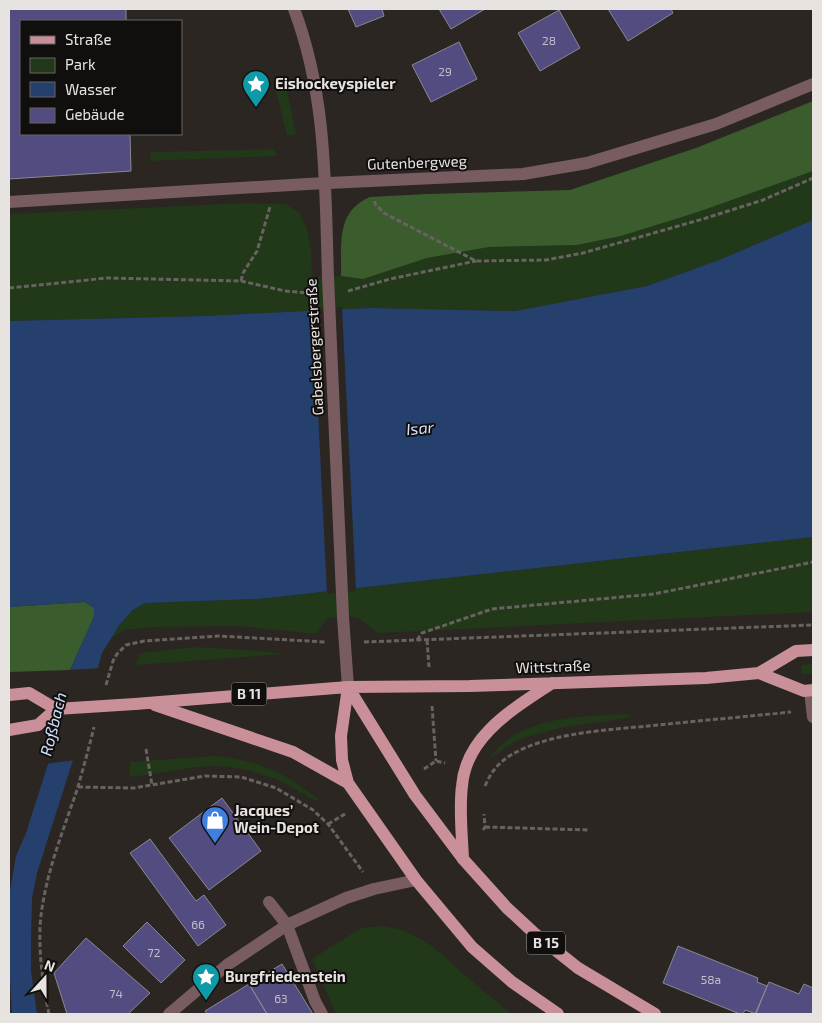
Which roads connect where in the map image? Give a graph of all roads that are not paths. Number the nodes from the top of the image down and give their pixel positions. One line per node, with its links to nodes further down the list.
1 (294, 9): 3 (street, Gabelsbergerstraße)
2 (813, 84): 3 (street, Gutenbergweg)
3 (325, 183): 4 (street, Gutenbergweg); 8 (street, Gabelsbergerstraße, bridge)
4 (9, 202)
5 (813, 650): 6 (main road, Wittstraße)
6 (759, 673): 7 (main road, Wittstraße); 9 (main road, Wittstraße)
7 (552, 684): 8 (main road, Wittstraße / B 11); 16 (main road)
8 (348, 687): 11 (main road, B 11); 15 (main road); 16 (main road)
9 (812, 691): 13 (street)
10 (9, 695): 12 (main road)
11 (150, 704): 12 (main road, B 11, bridge); 15 (main road)
12 (56, 709): 14 (main road)
13 (813, 714)
14 (9, 730)
15 (348, 783): 17 (main road)
16 (462, 859): 23 (main road, B 15)
17 (416, 880): 19 (street); 22 (main road)
18 (269, 902): 19 (street)
19 (288, 925): 20 (street); 21 (street)
20 (170, 1014)
21 (322, 1014)
22 (558, 1014)
23 (655, 1014)

